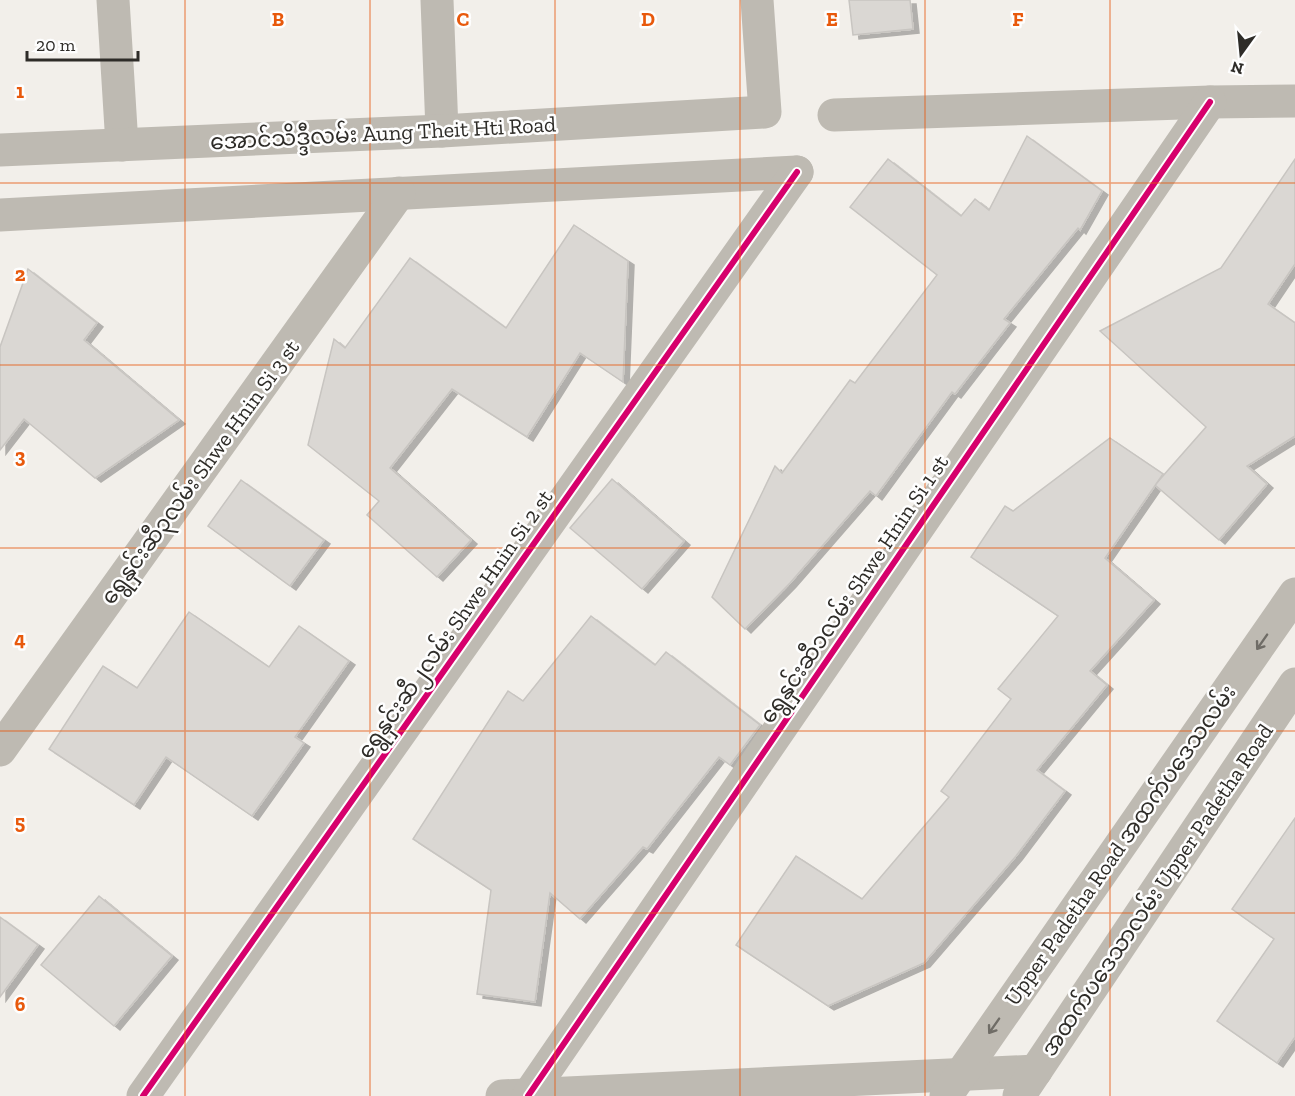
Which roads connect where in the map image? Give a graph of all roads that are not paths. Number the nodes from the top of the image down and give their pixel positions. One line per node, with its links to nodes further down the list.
1 (113, 0): 8 (street)
2 (437, 0): 7 (street)
3 (757, 0): 7 (street, အောင်သိဒ္ဒီလမ်း Aung Theit Hti Road)
4 (1295, 101): 5 (street)
5 (1210, 102): 6 (street); 18 (street, ရွေနှင်းဆီ၁လမ်း Shwe Hnin Si 1 st)
6 (834, 116)
7 (442, 131): 8 (street, အောင်သိဒ္ဒီလမ်း Aung Theit Hti Road)
8 (122, 145): 9 (street, အောင်သိဒ္ဒီလမ်း Aung Theit Hti Road)
9 (0, 150)
10 (399, 193): 11 (street); 15 (street, ရွေနှင်းဆီ၃လမ်း Shwe Hnin Si 3 st); 19 (street, ရွေနှင်းဆီ၂လမ်း Shwe Hnin Si 2 st)
11 (0, 215)
12 (1295, 594): 17 (street, Upper Padetha Road အထက်ပဒေသလမ်း, one-way to 17)
13 (1295, 684): 14 (street, အထက်ပဒေသာလမ်း Upper Padetha Road)
14 (1285, 716): 16 (street, အထက်ပဒေသာလမ်း Upper Padetha Road)
15 (0, 750)
16 (1027, 1084): 17 (street)
17 (954, 1085): 18 (street)
18 (520, 1095)
19 (143, 1096)

